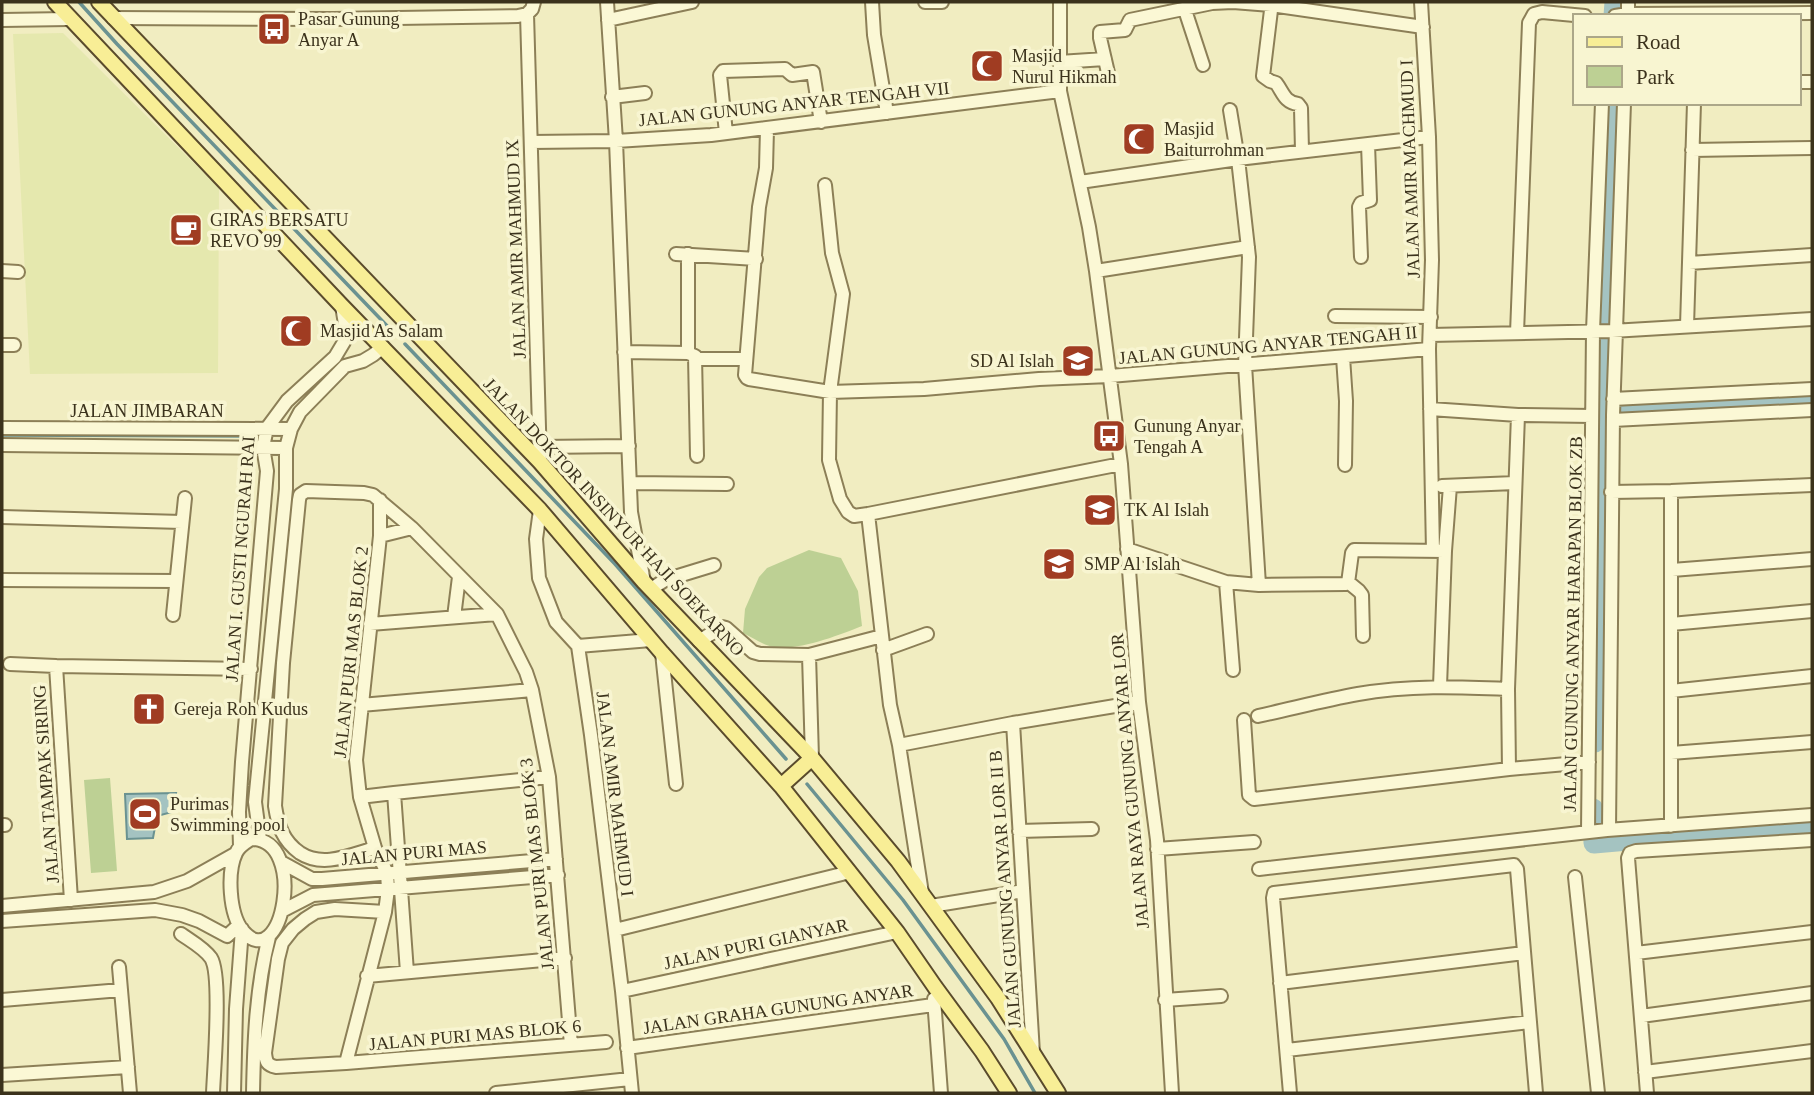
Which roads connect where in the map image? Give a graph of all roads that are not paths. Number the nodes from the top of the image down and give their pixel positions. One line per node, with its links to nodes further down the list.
1 (55, 2): 20 (main road)
2 (99, 2): 19 (main road, JALAN DOKTOR INSINYUR HAJI SOEKARNO)
3 (534, 2): 24 (street)
4 (607, 2): 22 (street)
5 (692, 2): 22 (street)
6 (872, 2): 37 (street)
7 (925, 2): 8 (street)
8 (942, 2)
9 (1060, 2): 27 (street, JALAN RAYA GUNUNG ANYAR LOR)
10 (1421, 2): 25 (street, JALAN AMIR MACHMUD I)
11 (1531, 2): 23 (street)
12 (1272, 4): 13 (street); 25 (street); 47 (street)
13 (1185, 10): 26 (street); 28 (street)
14 (1624, 12): 16 (street)
15 (1812, 13): 17 (street)
16 (1672, 14)
17 (1754, 14)
18 (1573, 15): 23 (street)
19 (113, 18): 24 (street); 92 (main road, JALAN DOKTOR INSINYUR HAJI SOEKARNO)
20 (69, 19): 21 (street); 59 (main road)
21 (2, 20)
22 (608, 20): 32 (street)
23 (1530, 20): 65 (street)
24 (527, 24): 42 (street, JALAN AMIR MAHMUD IX)
25 (1423, 27): 41 (street, JALAN AMIR MACHMUD I)
26 (1105, 59): 27 (street); 29 (street)
27 (1059, 62): 30 (street, JALAN RAYA GUNUNG ANYAR LOR)
28 (1203, 65)
29 (1109, 77)
30 (1060, 91): 37 (street, JALAN GUNUNG ANYAR TENGAH VII); 49 (street, JALAN RAYA GUNUNG ANYAR LOR)
31 (645, 93): 32 (street)
32 (612, 97): 44 (street)
33 (1602, 105): 64 (street)
34 (1624, 105): 64 (street)
35 (1694, 105): 46 (street)
36 (1230, 110): 48 (street)
37 (887, 113): 38 (street, JALAN GUNUNG ANYAR TENGAH VII)
38 (821, 122): 39 (street, JALAN GUNUNG ANYAR TENGAH VII); 40 (street)
39 (767, 128): 40 (street, JALAN GUNUNG ANYAR TENGAH VII); 54 (street)
40 (726, 133): 44 (street, JALAN GUNUNG ANYAR TENGAH VII)
41 (1429, 137): 43 (street); 61 (street, JALAN AMIR MACHMUD I)
42 (531, 142): 44 (street, JALAN GUNUNG ANYAR TENGAH VII); 89 (street, JALAN AMIR MAHMUD IX)
43 (1368, 144): 47 (street); 53 (street)
44 (617, 146): 69 (street)
45 (1812, 148): 46 (street)
46 (1692, 150): 55 (street)
47 (1302, 152): 48 (street)
48 (1238, 159): 49 (street); 51 (street)
49 (1080, 182): 57 (street, JALAN RAYA GUNUNG ANYAR LOR)
50 (825, 186): 77 (street)
51 (1248, 247): 57 (street); 74 (street)
52 (1812, 255): 55 (street)
53 (1361, 257)
54 (756, 259): 70 (street); 72 (street)
55 (1689, 263): 63 (street)
56 (2, 271): 58 (street)
57 (1096, 271): 75 (street, JALAN RAYA GUNUNG ANYAR LOR)
58 (18, 272)
59 (342, 306): 67 (main road); 73 (street, JALAN I. GUSTI NGURAH RAI)
60 (1335, 316): 61 (street)
61 (1431, 317): 66 (street, JALAN AMIR MACHMUD I)
62 (1812, 319): 63 (street)
63 (1687, 326): 64 (street)
64 (1605, 331): 65 (street); 79 (street); 82 (street, JALAN GUNUNG ANYAR HARAPAN BLOK ZB)
65 (1517, 333): 66 (street)
66 (1430, 335): 68 (street, JALAN AMIR MACHMUD I)
67 (383, 347): 73 (street, JALAN I. GUSTI NGURAH RAI); 105 (main road)
68 (1429, 349): 71 (street, JALAN GUNUNG ANYAR TENGAH II); 78 (street, JALAN AMIR MACHMUD I)
69 (624, 352): 70 (street); 87 (street)
70 (692, 356): 72 (street); 91 (street)
71 (1343, 357): 74 (street, JALAN GUNUNG ANYAR TENGAH II); 94 (street)
72 (747, 359): 77 (street, JALAN GUNUNG ANYAR TENGAH II)
73 (340, 361): 84 (street, JALAN I. GUSTI NGURAH RAI); 85 (street, JALAN I. GUSTI NGURAH RAI)
74 (1245, 365): 75 (street, JALAN GUNUNG ANYAR TENGAH II); 121 (street)
75 (1110, 376): 77 (street, JALAN GUNUNG ANYAR TENGAH II); 93 (street, JALAN RAYA GUNUNG ANYAR LOR)
76 (1812, 388): 79 (street)
77 (830, 392): 106 (street)
78 (1430, 409): 81 (street); 99 (street, JALAN AMIR MACHMUD I)
79 (1613, 409): 80 (street); 102 (street)
80 (1812, 410)
81 (1518, 415): 82 (street); 96 (street)
82 (1592, 415): 156 (street, JALAN GUNUNG ANYAR HARAPAN BLOK ZB)
83 (2, 428): 84 (street, JALAN JIMBARAN)
84 (267, 428): 85 (street, JALAN JIMBARAN); 88 (street, JALAN I. GUSTI NGURAH RAI)
85 (292, 429): 90 (street, JALAN I. GUSTI NGURAH RAI)
86 (2, 445): 88 (street, JALAN JIMBARAN)
87 (628, 446): 89 (street); 95 (street)
88 (263, 447): 90 (street, JALAN JIMBARAN); 140 (street, JALAN I. GUSTI NGURAH RAI)
89 (539, 447): 92 (street, JALAN AMIR MAHMUD IX)
90 (286, 449): 168 (street, JALAN I. GUSTI NGURAH RAI)
91 (697, 456)
92 (540, 463): 122 (main road, JALAN DOKTOR INSINYUR HAJI SOEKARNO)
93 (1121, 464): 106 (street); 111 (street, JALAN RAYA GUNUNG ANYAR LOR)
94 (1345, 465)
95 (630, 483): 97 (street); 122 (street)
96 (1516, 483): 100 (street); 144 (street)
97 (727, 484)
98 (1812, 485): 101 (street)
99 (1432, 486): 100 (street); 112 (street, JALAN AMIR MACHMUD I)
100 (1450, 486): 112 (street)
101 (1671, 491): 102 (street); 115 (street)
102 (1611, 492): 167 (street)
103 (185, 498): 108 (street)
104 (380, 500): 109 (street, JALAN PURI MAS BLOK 3); 110 (street, JALAN PURI MAS BLOK 2); 171 (street, JALAN PURI MAS BLOK 3)
105 (540, 510): 132 (main road); 134 (street)
106 (868, 514): 130 (street)
107 (2, 517): 108 (street)
108 (182, 522): 118 (street)
109 (412, 528): 110 (street); 116 (street, JALAN PURI MAS BLOK 3)
110 (380, 536): 127 (street, JALAN PURI MAS BLOK 2)
111 (1127, 549): 119 (street); 147 (street, JALAN RAYA GUNUNG ANYAR LOR)
112 (1439, 551): 120 (street); 143 (street)
113 (1812, 559): 115 (street)
114 (714, 565): 122 (street)
115 (1672, 570): 128 (street)
116 (459, 577): 124 (street, JALAN PURI MAS BLOK 3); 126 (street)
117 (2, 580): 118 (street)
118 (176, 581): 125 (street)
119 (1226, 582): 121 (street); 141 (street)
120 (1348, 582): 121 (street); 131 (street)
121 (1259, 585)
122 (648, 586): 133 (main road, JALAN DOKTOR INSINYUR HAJI SOEKARNO)
123 (1812, 611): 128 (street)
124 (498, 614): 126 (street); 145 (street, JALAN PURI MAS BLOK 3)
125 (173, 615)
126 (454, 617): 127 (street)
127 (370, 624): 148 (street, JALAN PURI MAS BLOK 2)
128 (1671, 624): 146 (street)
129 (927, 634): 135 (street)
130 (882, 636): 135 (street); 137 (street)
131 (1363, 636)
132 (651, 640): 134 (street); 136 (main road)
133 (699, 641): 137 (street); 155 (main road, JALAN DOKTOR INSINYUR HAJI SOEKARNO)
134 (578, 646): 197 (street, JALAN AMIR MAHMUD I)
135 (883, 650): 153 (street)
136 (662, 653): 159 (street); 160 (main road)
137 (808, 655): 155 (street)
138 (10, 664): 139 (street, JALAN TAMPAK SIRING)
139 (56, 666): 140 (street, JALAN TAMPAK SIRING); 190 (street, JALAN TAMPAK SIRING)
140 (251, 670): 173 (street, JALAN I. GUSTI NGURAH RAI)
141 (1233, 670)
142 (1812, 676): 146 (street)
143 (1440, 686): 144 (street); 149 (street)
144 (1508, 689): 157 (street)
145 (532, 690): 148 (street); 158 (street, JALAN PURI MAS BLOK 3)
146 (1671, 691): 154 (street)
147 (1139, 702): 151 (street); 172 (street, JALAN RAYA GUNUNG ANYAR LOR)
148 (361, 705): 162 (street, JALAN PURI MAS BLOK 2)
149 (1258, 716)
150 (1244, 720): 157 (street)
151 (1013, 723): 153 (street); 166 (street, JALAN GUNUNG ANYAR LOR II B)
152 (1812, 742): 154 (street)
153 (899, 745): 174 (street)
154 (1671, 753): 164 (street)
155 (812, 758): 160 (main road); 176 (main road, JALAN DOKTOR INSINYUR HAJI SOEKARNO)
156 (1589, 762): 157 (street); 167 (street, JALAN GUNUNG ANYAR HARAPAN BLOK ZB)
157 (1510, 769)
158 (549, 777): 161 (street); 175 (street, JALAN PURI MAS BLOK 3)
159 (676, 784)
160 (781, 786): 180 (main road)
161 (394, 793): 162 (street); 179 (street)
162 (360, 797): 171 (street, JALAN PURI MAS BLOK 2)
163 (1812, 815): 164 (street)
164 (1671, 826): 167 (street)
165 (1092, 829): 166 (street)
166 (1019, 831): 186 (street, JALAN GUNUNG ANYAR LOR II B)
167 (1598, 831): 178 (street)
168 (260, 839): 173 (street); 177 (street)
169 (1812, 840): 203 (street)
170 (1254, 842): 172 (street)
171 (375, 848): 179 (street, JALAN PURI MAS BLOK 2)
172 (1157, 849): 215 (street, JALAN RAYA GUNUNG ANYAR LOR)
173 (238, 850): 190 (street); 196 (street, JALAN I. GUSTI NGURAH RAI)
174 (917, 856): 176 (street); 188 (street)
175 (556, 859): 179 (street, JALAN PURI MAS); 181 (street, JALAN PURI MAS BLOK 3)
176 (898, 861): 188 (main road, JALAN DOKTOR INSINYUR HAJI SOEKARNO)
177 (281, 862): 184 (street); 193 (street)
178 (1259, 869)
179 (394, 872): 182 (street, JALAN PURI MAS); 185 (street, JALAN PURI MAS BLOK 2)
180 (850, 872): 197 (street); 198 (main road)
181 (558, 875): 185 (street, JALAN PURI MAS); 204 (street, JALAN PURI MAS BLOK 3)
182 (343, 877): 184 (street, JALAN PURI MAS); 187 (street)
183 (1576, 877): 244 (street)
184 (312, 879): 189 (street)
185 (395, 888): 187 (street, JALAN PURI MAS); 194 (street, JALAN PURI MAS BLOK 2); 206 (street)
186 (1023, 891): 192 (street); 226 (street, JALAN GUNUNG ANYAR LOR II B)
187 (345, 892): 189 (street, JALAN PURI MAS)
188 (922, 893): 192 (main road, JALAN DOKTOR INSINYUR HAJI SOEKARNO)
189 (313, 895): 193 (street, JALAN PURI MAS)
190 (71, 900): 191 (street)
191 (2, 906)
192 (931, 906): 226 (main road, JALAN DOKTOR INSINYUR HAJI SOEKARNO)
193 (282, 911): 201 (street)
194 (384, 912): 207 (street, JALAN PURI MAS BLOK 2); 227 (street, JALAN PURI MAS BLOK 6)
195 (2, 921): 196 (street)
196 (240, 927): 201 (street); 218 (street)
197 (615, 930): 211 (street, JALAN AMIR MAHMUD I)
198 (897, 932): 209 (main road); 211 (street, JALAN PURI GIANYAR)
199 (1812, 932): 203 (street)
200 (181, 934): 217 (street)
201 (269, 937): 235 (street)
202 (1524, 953): 208 (street); 208 (street); 220 (street)
203 (1636, 953): 219 (street)
204 (565, 958): 206 (street); 222 (street, JALAN PURI MAS BLOK 3)
205 (119, 967): 210 (street)
206 (407, 972): 207 (street)
207 (368, 976): 227 (street, JALAN PURI MAS BLOK 2)
208 (1280, 983): 224 (street)
209 (935, 987): 216 (street); 239 (main road)
210 (121, 990): 214 (street); 228 (street)
211 (622, 990): 223 (street, JALAN AMIR MAHMUD I)
212 (1812, 993): 219 (street)
213 (1221, 996): 215 (street)
214 (2, 1000)
215 (1166, 1000): 241 (street, JALAN RAYA GUNUNG ANYAR LOR)
216 (933, 1005): 223 (street, JALAN GRAHA GUNUNG ANYAR); 238 (street)
217 (216, 1007): 218 (street); 233 (street)
218 (236, 1009): 234 (street)
219 (1641, 1016): 229 (street)
220 (1530, 1022): 224 (street); 243 (street)
221 (606, 1042): 222 (street, JALAN PURI MAS BLOK 6)
222 (571, 1045): 227 (street, JALAN PURI MAS BLOK 6)
223 (627, 1048): 231 (street, JALAN AMIR MAHMUD I)
224 (1287, 1050): 242 (street)
225 (1812, 1051): 229 (street)
226 (1033, 1053): 240 (main road, JALAN DOKTOR INSINYUR HAJI SOEKARNO)
227 (346, 1063)
228 (128, 1067): 230 (street); 232 (street)
229 (1646, 1072): 245 (street)
230 (2, 1075)
231 (630, 1079): 236 (street); 237 (street, JALAN AMIR MAHMUD I)
232 (130, 1093)
233 (213, 1093)
234 (234, 1093)
235 (253, 1093)
236 (496, 1093)
237 (632, 1093)
238 (941, 1093)
239 (1009, 1093)
240 (1058, 1093)
241 (1172, 1093)
242 (1290, 1093)
243 (1536, 1093)
244 (1598, 1093)
245 (1647, 1093)

